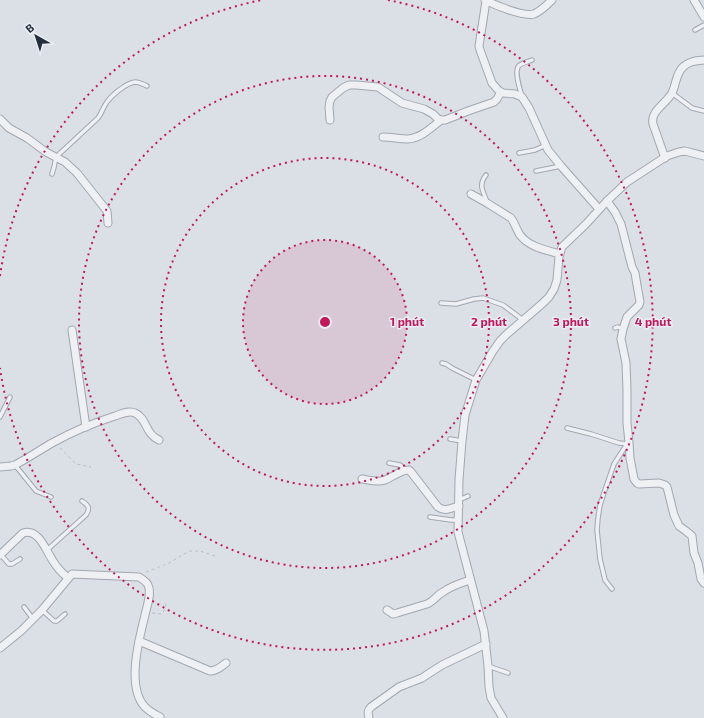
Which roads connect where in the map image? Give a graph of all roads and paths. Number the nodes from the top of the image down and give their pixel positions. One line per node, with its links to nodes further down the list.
1 (486, 0): 3 (street); 10 (street)
2 (694, 0): 4 (street)
3 (548, 1)
4 (704, 17)
5 (704, 25): 6 (lane)
6 (695, 30)
7 (532, 60): 12 (lane)
8 (704, 60): 11 (street)
9 (147, 86): 21 (lane)
10 (501, 92): 12 (street); 16 (street)
11 (672, 93): 13 (lane); 22 (street)
12 (522, 97): 18 (street)
13 (704, 111)
14 (0, 119): 21 (street)
15 (330, 120): 16 (street)
16 (441, 120): 17 (street)
17 (383, 137)
18 (546, 145): 19 (lane); 23 (street)
19 (519, 154)
20 (704, 156): 22 (street)
21 (56, 157): 25 (lane); 31 (street)
22 (665, 158): 28 (street)
23 (561, 166): 24 (lane); 30 (street)
24 (536, 171)
25 (52, 174)
26 (486, 175): 29 (lane)
27 (471, 194): 29 (street)
28 (607, 201): 30 (street); 36 (street)
29 (487, 203): 32 (street)
30 (599, 209): 32 (street)
31 (108, 223)
32 (560, 254): 34 (street)
33 (441, 303): 34 (lane)
34 (523, 320): 39 (street)
35 (615, 328): 36 (lane)
36 (623, 329): 48 (street)
37 (72, 330): 42 (street)
38 (442, 363): 39 (lane)
39 (476, 380): 46 (street)
40 (10, 397): 41 (lane)
41 (0, 417)
42 (86, 426): 45 (street); 47 (street)
43 (567, 428): 48 (lane)
44 (450, 439): 46 (lane)
45 (159, 440)
46 (462, 441): 58 (street)
47 (54, 442): 50 (street); 52 (path)
48 (628, 444): 68 (street); 69 (lane)
49 (389, 463): 53 (lane)
50 (15, 465): 51 (street); 56 (lane)
51 (0, 467)
52 (91, 467)
53 (406, 470): 54 (street); 58 (street)
54 (362, 479)
55 (468, 496): 58 (lane)
56 (51, 497)
57 (82, 501): 61 (lane)
58 (459, 503): 60 (street)
59 (430, 517): 60 (lane)
60 (458, 520): 67 (street)
61 (47, 550): 62 (street); 66 (street)
62 (0, 555): 64 (lane)
63 (218, 557): 65 (path)
64 (20, 559)
65 (139, 577): 66 (street); 74 (street)
66 (68, 578): 72 (street)
67 (470, 580): 73 (street); 78 (street)
68 (704, 583)
69 (612, 589)
70 (166, 603): 74 (path)
71 (24, 607): 76 (lane)
72 (42, 610): 75 (lane); 76 (street)
73 (387, 610)
74 (146, 612): 77 (street)
75 (65, 614)
76 (33, 619): 79 (street)
77 (139, 641): 80 (street); 83 (street)
78 (486, 644): 81 (street); 84 (street)
79 (0, 648)
80 (226, 663)
81 (488, 666): 82 (lane); 85 (street)
82 (508, 673)
83 (160, 717)
84 (370, 718)
85 (503, 718)

